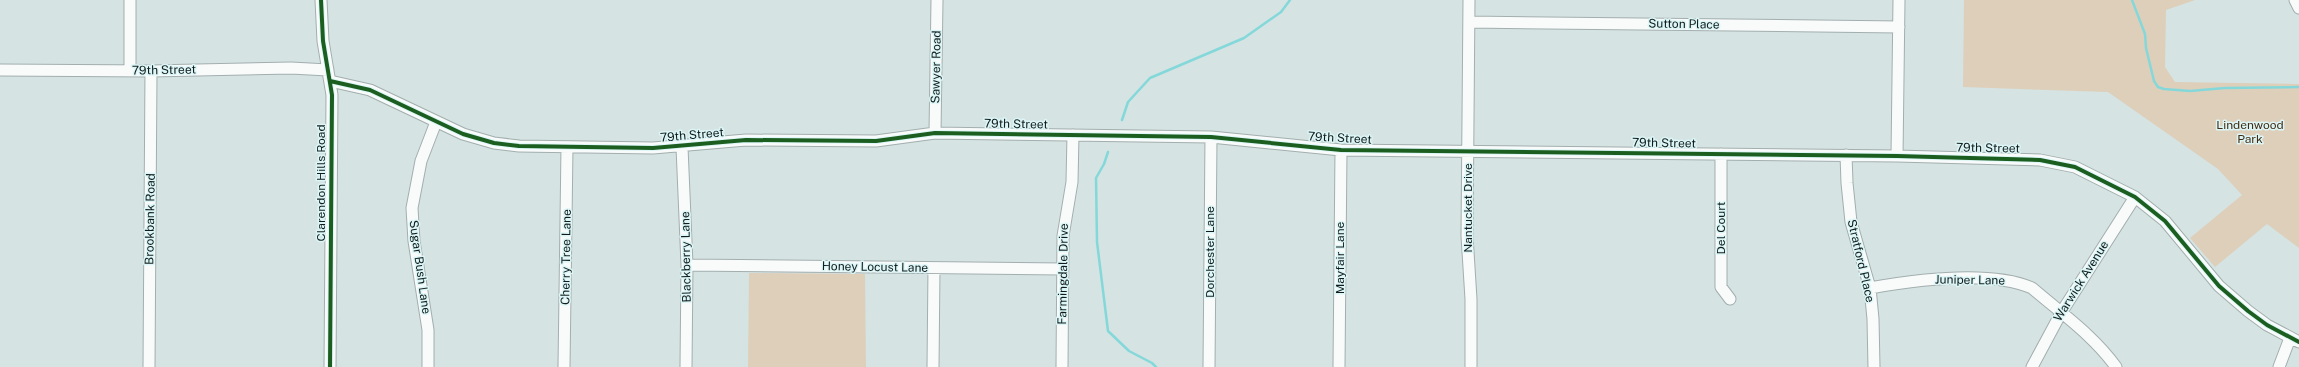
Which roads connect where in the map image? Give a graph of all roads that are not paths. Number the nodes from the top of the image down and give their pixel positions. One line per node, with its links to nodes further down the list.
1 (130, 0): 11 (street)
2 (321, 0): 13 (street, Clarendon Hills Road)
3 (937, 0): 15 (street, Sawyer Road)
4 (1469, 0): 8 (street, Nantucket Drive)
5 (1899, 0): 9 (street)
6 (2295, 0): 7 (street)
7 (2299, 8)
8 (1469, 22): 9 (street, Sutton Place); 21 (street, Nantucket Drive)
9 (1899, 27): 24 (street)
10 (0, 70): 11 (street, 79th Street)
11 (130, 70): 12 (street, 79th Street)
12 (152, 71): 13 (street, 79th Street); 33 (street, Brookbank Road)
13 (329, 76): 14 (street, 79th Street); 34 (street, Clarendon Hills Road)
14 (436, 122): 18 (street, 79th Street); 35 (street, Sugar Bush Lane)
15 (935, 134): 16 (street, 79th Street); 19 (street, 79th Street)
16 (1073, 135): 17 (street, 79th Street); 28 (street, Farmingdale Drive)
17 (1211, 137): 20 (street, 79th Street); 40 (street, Dorchester Lane)
18 (567, 147): 19 (street, 79th Street); 36 (street, Cherry Tree Lane)
19 (682, 147): 26 (street, Blackberry Lane)
20 (1341, 150): 21 (street, 79th Street); 41 (street, Mayfair Lane)
21 (1468, 151): 22 (street, 79th Street); 42 (street, Nantucket Drive)
22 (1721, 154): 23 (street, 79th Street); 30 (street, Del Court)
23 (1846, 155): 24 (street, 79th Street); 29 (street, Stratford Place)
24 (1897, 156): 25 (street, 79th Street)
25 (2135, 197): 31 (street, Warwick Avenue); 32 (street, 79th Street)
26 (687, 266): 27 (street, Honey Locust Lane); 37 (street, Blackberry Lane)
27 (934, 268): 28 (street, Honey Locust Lane); 38 (street)
28 (1062, 269): 39 (street, Farmingdale Drive)
29 (1870, 288): 31 (street, Juniper Lane); 43 (street, Stratford Place)
30 (1730, 299)
31 (2061, 313): 44 (street, Warwick Avenue); 45 (street, Juniper Lane)
32 (2295, 340): 46 (street)
33 (149, 367)
34 (330, 367)
35 (428, 367)
36 (564, 367)
37 (686, 367)
38 (933, 367)
39 (1062, 367)
40 (1209, 367)
41 (1340, 367)
42 (1471, 367)
43 (1874, 367)
44 (2032, 367)
45 (2116, 367)
46 (2279, 367)

